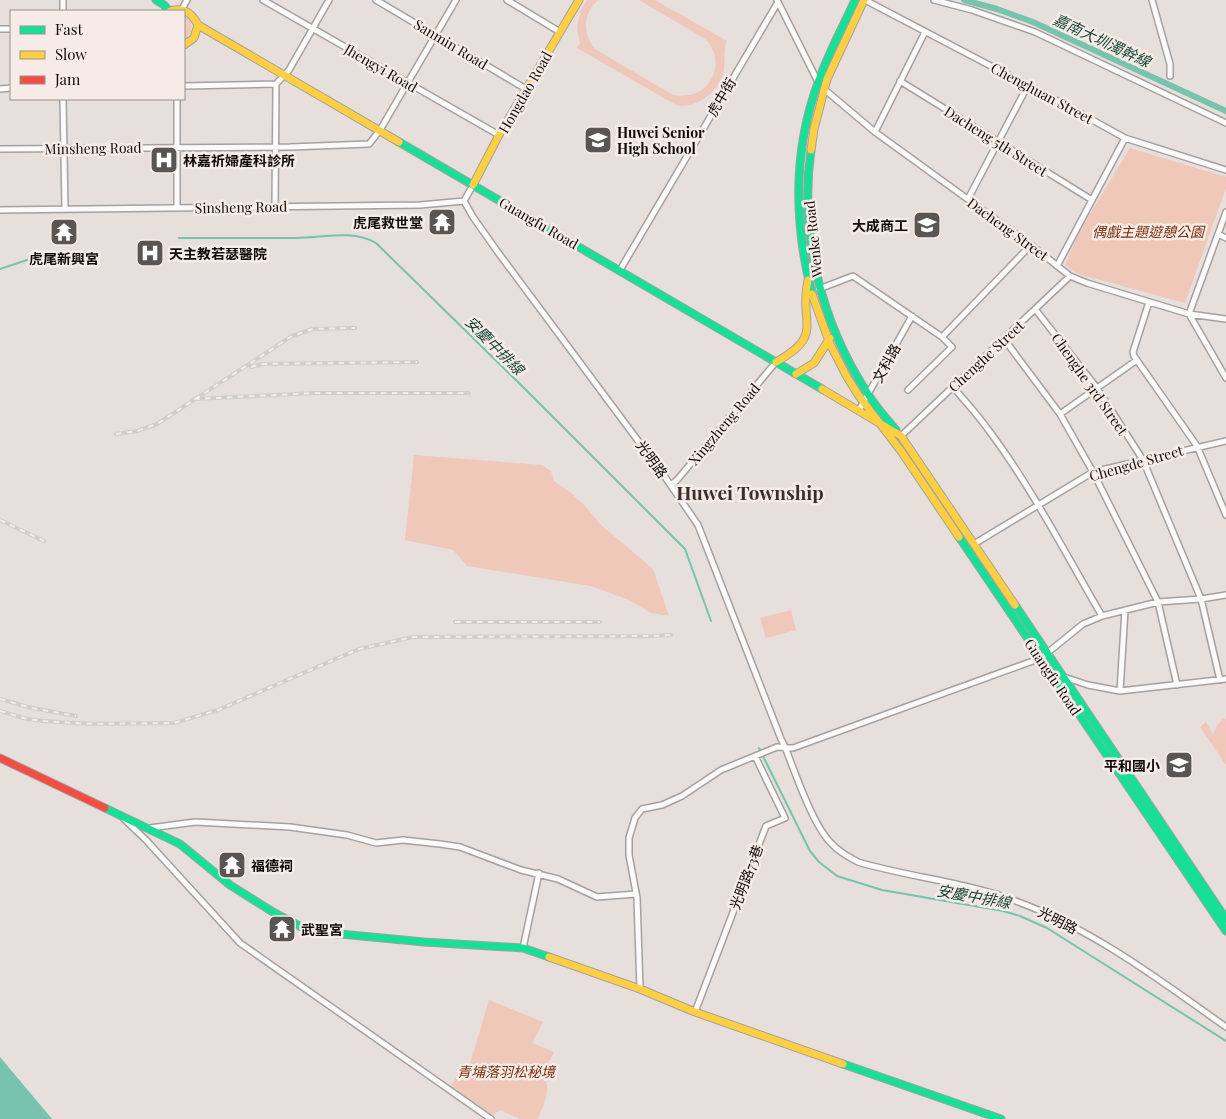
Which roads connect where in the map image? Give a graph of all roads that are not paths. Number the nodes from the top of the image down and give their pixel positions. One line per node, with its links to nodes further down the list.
1 (156, 0): 15 (main road)
2 (187, 0): 14 (street)
3 (263, 0): 19 (street, Jhengyi Road)
4 (329, 0): 19 (street)
5 (376, 0): 22 (street, Sanmin Road)
6 (456, 0): 22 (street)
7 (507, 0): 20 (street)
8 (579, 0): 20 (main road, Hongdao Road)
9 (855, 0): 27 (main road, Wenke Road)
10 (864, 0): 21 (street, Chenghuan Street); 33 (main road, Wenke Road)
11 (934, 0): 36 (street)
12 (1152, 0): 25 (street)
13 (777, 1): 27 (street, Dacheng Street); 60 (street, 虎中街)
14 (182, 9): 16 (main road)
15 (168, 10)
16 (176, 10)
17 (185, 10): 18 (main road, Guangfu Road)
18 (198, 25): 23 (main road); 24 (main road, Guangfu Road)
19 (313, 29): 24 (street); 28 (street, Jhengyi Road)
20 (560, 32): 32 (main road, Hongdao Road)
21 (925, 32): 26 (street); 30 (street, Chenghuan Street)
22 (436, 35): 28 (street); 32 (street, Sanmin Road)
23 (185, 44)
24 (284, 75): 29 (street); 37 (main road, Guangfu Road)
25 (1170, 76)
26 (900, 81): 38 (street); 41 (street, Dacheng 5th Street)
27 (818, 82): 33 (street, Dacheng Street); 62 (main road, Wenke Road)
28 (407, 83): 37 (street); 39 (street, Jhengyi Road)
29 (276, 84): 31 (street); 43 (street)
30 (1028, 85): 40 (street, Chenghuan Street); 41 (street)
31 (185, 86)
32 (526, 89): 39 (main road, Hongdao Road)
33 (824, 89): 38 (street, Dacheng Street); 63 (main road, Wenke Road)
34 (64, 100): 44 (street)
35 (177, 100): 42 (street)
36 (1226, 123)
37 (380, 130): 43 (street, Minsheng Road); 47 (main road, Guangfu Road)
38 (875, 132): 48 (street, Dacheng Street)
39 (499, 135): 47 (main road, Hongdao Road)
40 (1126, 138): 46 (street, Chenghuan Street); 49 (street)
41 (998, 142): 48 (street); 49 (street, Dacheng 5th Street)
42 (177, 147): 43 (street, Minsheng Road); 44 (street, Minsheng Road); 52 (street)
43 (275, 147): 51 (street)
44 (63, 148): 45 (street, Minsheng Road); 53 (street)
45 (0, 149)
46 (1226, 170)
47 (473, 185): 50 (street); 60 (main road, Guangfu Road)
48 (968, 199): 58 (street, Dacheng Street)
49 (1092, 200): 59 (street)
50 (464, 202): 51 (street, Sinsheng Road); 90 (street, 光明路)
51 (275, 207): 52 (street, Sinsheng Road)
52 (177, 208): 53 (street, Sinsheng Road)
53 (64, 209): 54 (street, Sinsheng Road)
54 (0, 210)
55 (1226, 212): 56 (street)
56 (1218, 234): 57 (street); 66 (street)
57 (1226, 238)
58 (1031, 245): 59 (street, Dacheng Street); 70 (street)
59 (1058, 266): 61 (street, Dacheng Street)
60 (620, 270): 74 (main road, Guangfu Road)
61 (1070, 276): 64 (street, Dacheng Street); 65 (street, Chenghe Street)
62 (808, 280): 72 (main road, Wenke Road); 74 (main road)
63 (819, 289): 67 (street); 69 (main road, Wenke Road)
64 (1149, 302): 66 (street, Dacheng Street); 73 (street)
65 (1036, 309): 71 (street, Chenghe Street); 78 (street, Chenghe 3rd Street)
66 (1189, 314): 68 (street, Dacheng Street); 76 (street)
67 (912, 316): 70 (street); 80 (street, 文科路)
68 (1226, 318)
69 (834, 332): 72 (main road); 80 (main road, Wenke Road)
70 (942, 337): 79 (street)
71 (1004, 339): 77 (street, Chenghe Street); 83 (street)
72 (828, 341): 75 (main road); 81 (main road, Wenke Road)
73 (1137, 360): 78 (street); 87 (street)
74 (776, 362): 75 (main road, Guangfu Road); 90 (street, Xingzheng Road)
75 (796, 374): 82 (main road, Guangfu Road)
76 (1226, 378)
77 (953, 387): 85 (street, Chenghe Street); 91 (street)
78 (1097, 388): 83 (street); 88 (street, Chenghe 3rd Street)
79 (908, 390)
80 (868, 394): 81 (street, 文科路); 85 (main road, Wenke Road)
81 (864, 402): 82 (street, 文科路); 84 (main road, Wenke Road)
82 (859, 410): 84 (main road, Guangfu Road)
83 (1060, 414): 89 (street)
84 (880, 422): 85 (main road, Guangfu Road); 99 (main road, Guangfu Road)
85 (901, 436): 93 (main road, Guangfu Road)
86 (1226, 440): 87 (street, Chengde Street)
87 (1197, 446): 88 (street, Chengde Street); 92 (street)
88 (1143, 460): 89 (street, Chengde Street); 95 (street, Chenghe 3rd Street)
89 (1094, 472): 91 (street, Chengde Street); 96 (street)
90 (671, 485): 104 (street, 光明路)
91 (1037, 505): 93 (street, Chengde Street); 98 (street)
92 (1226, 515)
93 (974, 544): 99 (main road, Guangfu Road)
94 (1226, 595): 95 (street)
95 (1201, 599): 96 (street); 101 (street, Chenghe 3rd Street)
96 (1158, 602): 97 (street); 102 (street)
97 (1125, 610): 98 (street); 103 (street)
98 (1102, 616): 99 (street)
99 (1044, 656): 100 (main road, Guangfu Road); 104 (street); 112 (main road, Guangfu Road)
100 (1064, 677): 103 (street); 111 (main road, Guangfu Road)
101 (1223, 680): 102 (street)
102 (1178, 684): 103 (street)
103 (1120, 691)
104 (785, 747): 105 (street); 116 (street, 光明路)
105 (755, 756): 110 (street); 115 (street, 光明路73巷)
106 (0, 758): 107 (main road)
107 (118, 813): 108 (main road); 117 (street)
108 (150, 828): 109 (street); 113 (main road)
109 (539, 873): 110 (street); 113 (street)
110 (636, 894): 114 (street)
111 (1226, 920)
112 (1226, 931)
113 (523, 948): 114 (main road)
114 (640, 989): 115 (main road)
115 (694, 1012): 118 (main road)
116 (1226, 1027)
117 (491, 1119)
118 (1002, 1119)

